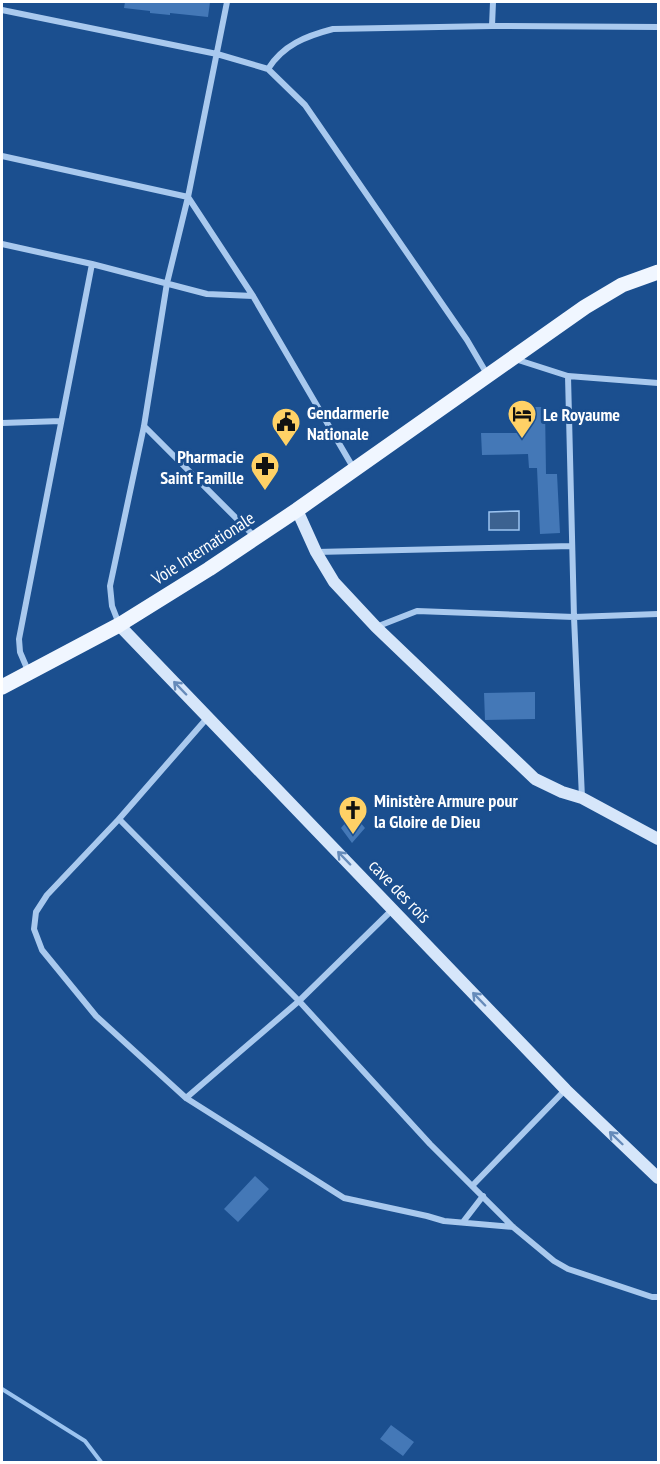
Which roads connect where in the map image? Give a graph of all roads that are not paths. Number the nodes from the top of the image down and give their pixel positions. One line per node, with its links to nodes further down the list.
1 (227, 2): 6 (street)
2 (493, 2): 4 (street)
3 (2, 10): 6 (street)
4 (492, 26): 5 (street); 7 (street)
5 (658, 27)
6 (218, 54): 7 (street); 9 (street)
7 (268, 69): 16 (street)
8 (2, 156): 9 (street)
9 (188, 197): 13 (street); 14 (street)
10 (2, 244): 11 (street)
11 (92, 264): 13 (street); 19 (street)
12 (658, 272): 15 (main road, Voie Internationale)
13 (167, 283): 14 (street); 21 (street)
14 (253, 296): 22 (street)
15 (512, 358): 16 (main road, Voie Internationale); 17 (street)
16 (487, 374): 22 (main road, Voie Internationale)
17 (568, 376): 18 (street); 25 (street)
18 (658, 383)
19 (61, 421): 20 (street); 31 (street)
20 (2, 423)
21 (144, 426): 24 (street); 29 (street)
22 (354, 469): 23 (main road, Voie Internationale)
23 (297, 510): 24 (main road, Voie Internationale); 26 (street)
24 (256, 538): 29 (main road, Voie Internationale)
25 (572, 546): 26 (street); 28 (street)
26 (316, 552): 30 (street)
27 (658, 614): 28 (street)
28 (574, 617): 30 (street); 34 (street)
29 (119, 625): 31 (main road, Voie Internationale); 33 (street, cave des rois, one-way to 29)
30 (376, 627): 34 (street)
31 (29, 674): 32 (main road, Voie Internationale)
32 (2, 687)
33 (209, 717): 35 (street); 37 (street, cave des rois, one-way to 33)
34 (582, 798): 36 (street)
35 (119, 819): 38 (street); 40 (street)
36 (658, 839)
37 (393, 909): 38 (street); 39 (street, cave des rois, one-way to 37)
38 (299, 1001): 40 (street); 42 (street)
39 (566, 1090): 41 (street, cave des rois, one-way to 39); 42 (street)
40 (186, 1098): 44 (street)
41 (658, 1178)
42 (472, 1186): 43 (street)
43 (483, 1196): 44 (street); 45 (street)
44 (463, 1222): 45 (street)
45 (513, 1227): 46 (street)
46 (658, 1297)

